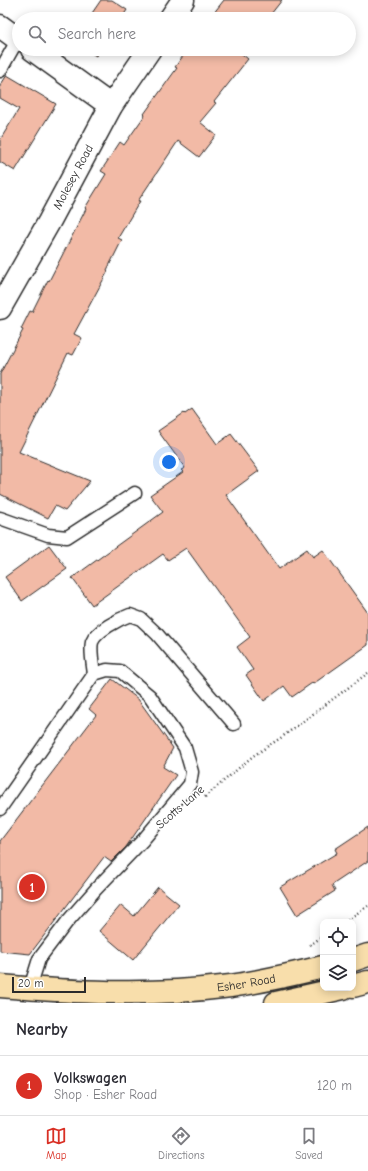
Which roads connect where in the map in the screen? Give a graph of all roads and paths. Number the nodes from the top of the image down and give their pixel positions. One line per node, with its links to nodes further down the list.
1 (183, 0): 2 (street)
2 (175, 12)
3 (0, 26): 4 (street)
4 (12, 35)
5 (12, 56): 8 (lane)
6 (41, 56): 9 (street)
7 (145, 56): 9 (street, Molesey Road)
8 (0, 71)
9 (111, 106): 10 (street, Molesey Road)
10 (0, 308)
11 (135, 493): 12 (lane)
12 (0, 518)
13 (368, 673): 16 (path, Scotts Lane)
14 (94, 674): 15 (lane); 17 (lane); 26 (lane)
15 (234, 724)
16 (200, 801)
17 (0, 809)
18 (368, 906): 19 (path)
19 (348, 919)
20 (368, 955): 21 (main road)
21 (356, 959)
22 (320, 968): 26 (main road, Esher Road)
23 (368, 982): 24 (main road)
24 (356, 985)
25 (0, 986): 26 (main road, Esher Road)
26 (30, 988)
27 (330, 991): 28 (main road, Esher Road)
28 (276, 1003)

